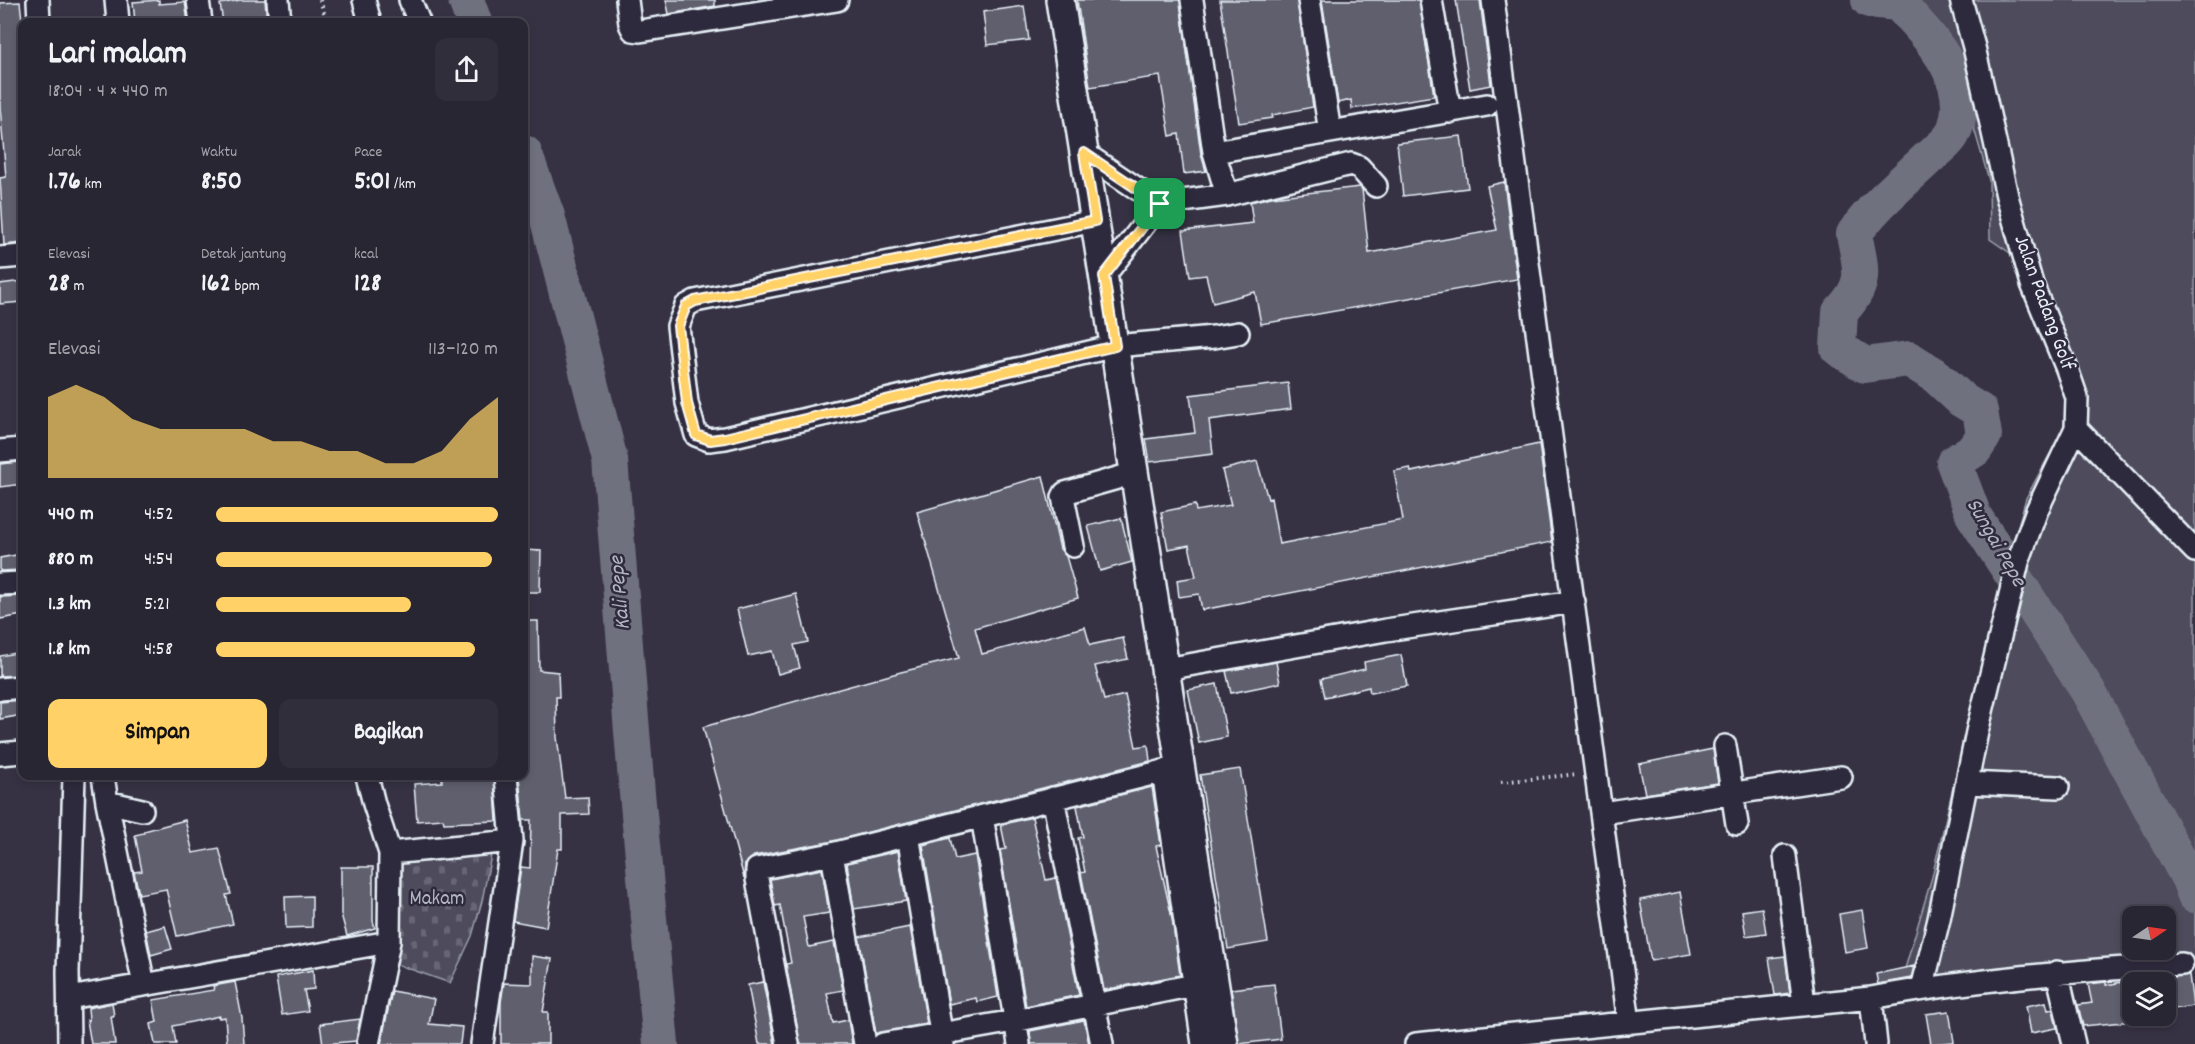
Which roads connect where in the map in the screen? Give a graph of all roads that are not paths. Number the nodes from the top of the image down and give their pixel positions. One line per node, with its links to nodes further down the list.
1 (38, 0): 15 (street)
2 (116, 0): 16 (street)
3 (198, 0): 17 (street)
4 (278, 0): 18 (street)
5 (364, 0): 19 (street)
6 (411, 0): 20 (street)
7 (627, 0): 8 (street)
8 (837, 0)
9 (1060, 0): 25 (main road)
10 (1192, 0): 24 (street)
11 (1309, 0): 23 (street)
12 (1431, 0): 22 (street)
13 (1493, 0): 43 (street)
14 (1961, 0): 35 (street, Jalan Padang Golf)
15 (39, 18)
16 (118, 18)
17 (200, 18)
18 (280, 18)
19 (369, 18)
20 (418, 18)
21 (1487, 105): 22 (street)
22 (1450, 112): 23 (street)
23 (1330, 132): 24 (street)
24 (1214, 152): 27 (street)
25 (1084, 153): 28 (street); 29 (main road)
26 (1376, 186): 27 (street)
27 (1227, 195): 28 (street)
28 (1160, 204): 32 (street)
29 (1095, 221): 32 (main road); 34 (street)
30 (18, 256): 31 (street)
31 (0, 258)
32 (1104, 276): 34 (main road)
33 (1238, 333): 34 (street)
34 (1115, 346): 38 (main road)
35 (2076, 428): 40 (street); 55 (street, Jalan Padang Golf)
36 (18, 449): 37 (street)
37 (0, 451)
38 (1135, 473): 39 (street); 44 (main road)
39 (1073, 546)
40 (2195, 551)
41 (18, 582): 42 (street)
42 (0, 584)
43 (1574, 602): 44 (street); 61 (street)
44 (1166, 669): 72 (main road)
45 (18, 687): 46 (street)
46 (0, 689)
47 (1725, 746): 57 (street)
48 (18, 752): 49 (street)
49 (0, 754)
50 (1841, 777): 57 (street)
51 (74, 780): 75 (street)
52 (104, 780): 59 (street)
53 (368, 780): 66 (street)
54 (506, 780): 65 (street)
55 (1967, 783): 56 (street); 74 (street, Jalan Padang Golf)
56 (2058, 787)
57 (1732, 793): 61 (street); 63 (street)
58 (1053, 798): 62 (street); 72 (street); 78 (street)
59 (107, 802): 60 (street); 73 (street)
60 (142, 810)
61 (1602, 813): 80 (street)
62 (982, 816): 64 (street); 79 (street)
63 (1737, 824)
64 (908, 835): 67 (street); 81 (street)
65 (512, 841): 66 (street); 84 (street)
66 (390, 853): 69 (street)
67 (832, 854): 85 (street); 86 (street)
68 (1785, 856): 77 (street)
69 (389, 942): 73 (street); 83 (street)
70 (2182, 964): 71 (street)
71 (2057, 972): 74 (street); 94 (street)
72 (1205, 982): 78 (street); 90 (street); 91 (main road)
73 (144, 985): 75 (street)
74 (1922, 989): 76 (street)
75 (69, 998): 82 (street)
76 (1871, 998): 77 (street); 93 (street)
77 (1804, 1004): 80 (street)
78 (1094, 1005): 79 (street); 89 (street)
79 (1014, 1021): 81 (street); 88 (street)
80 (1629, 1023): 92 (street)
81 (942, 1038): 87 (street)
82 (69, 1044)
83 (368, 1044)
84 (482, 1044)
85 (788, 1044)
86 (865, 1044)
87 (883, 1044)
88 (1019, 1044)
89 (1102, 1044)
90 (1203, 1044)
91 (1224, 1044)
92 (1416, 1044)
93 (1876, 1044)
94 (2074, 1044)

